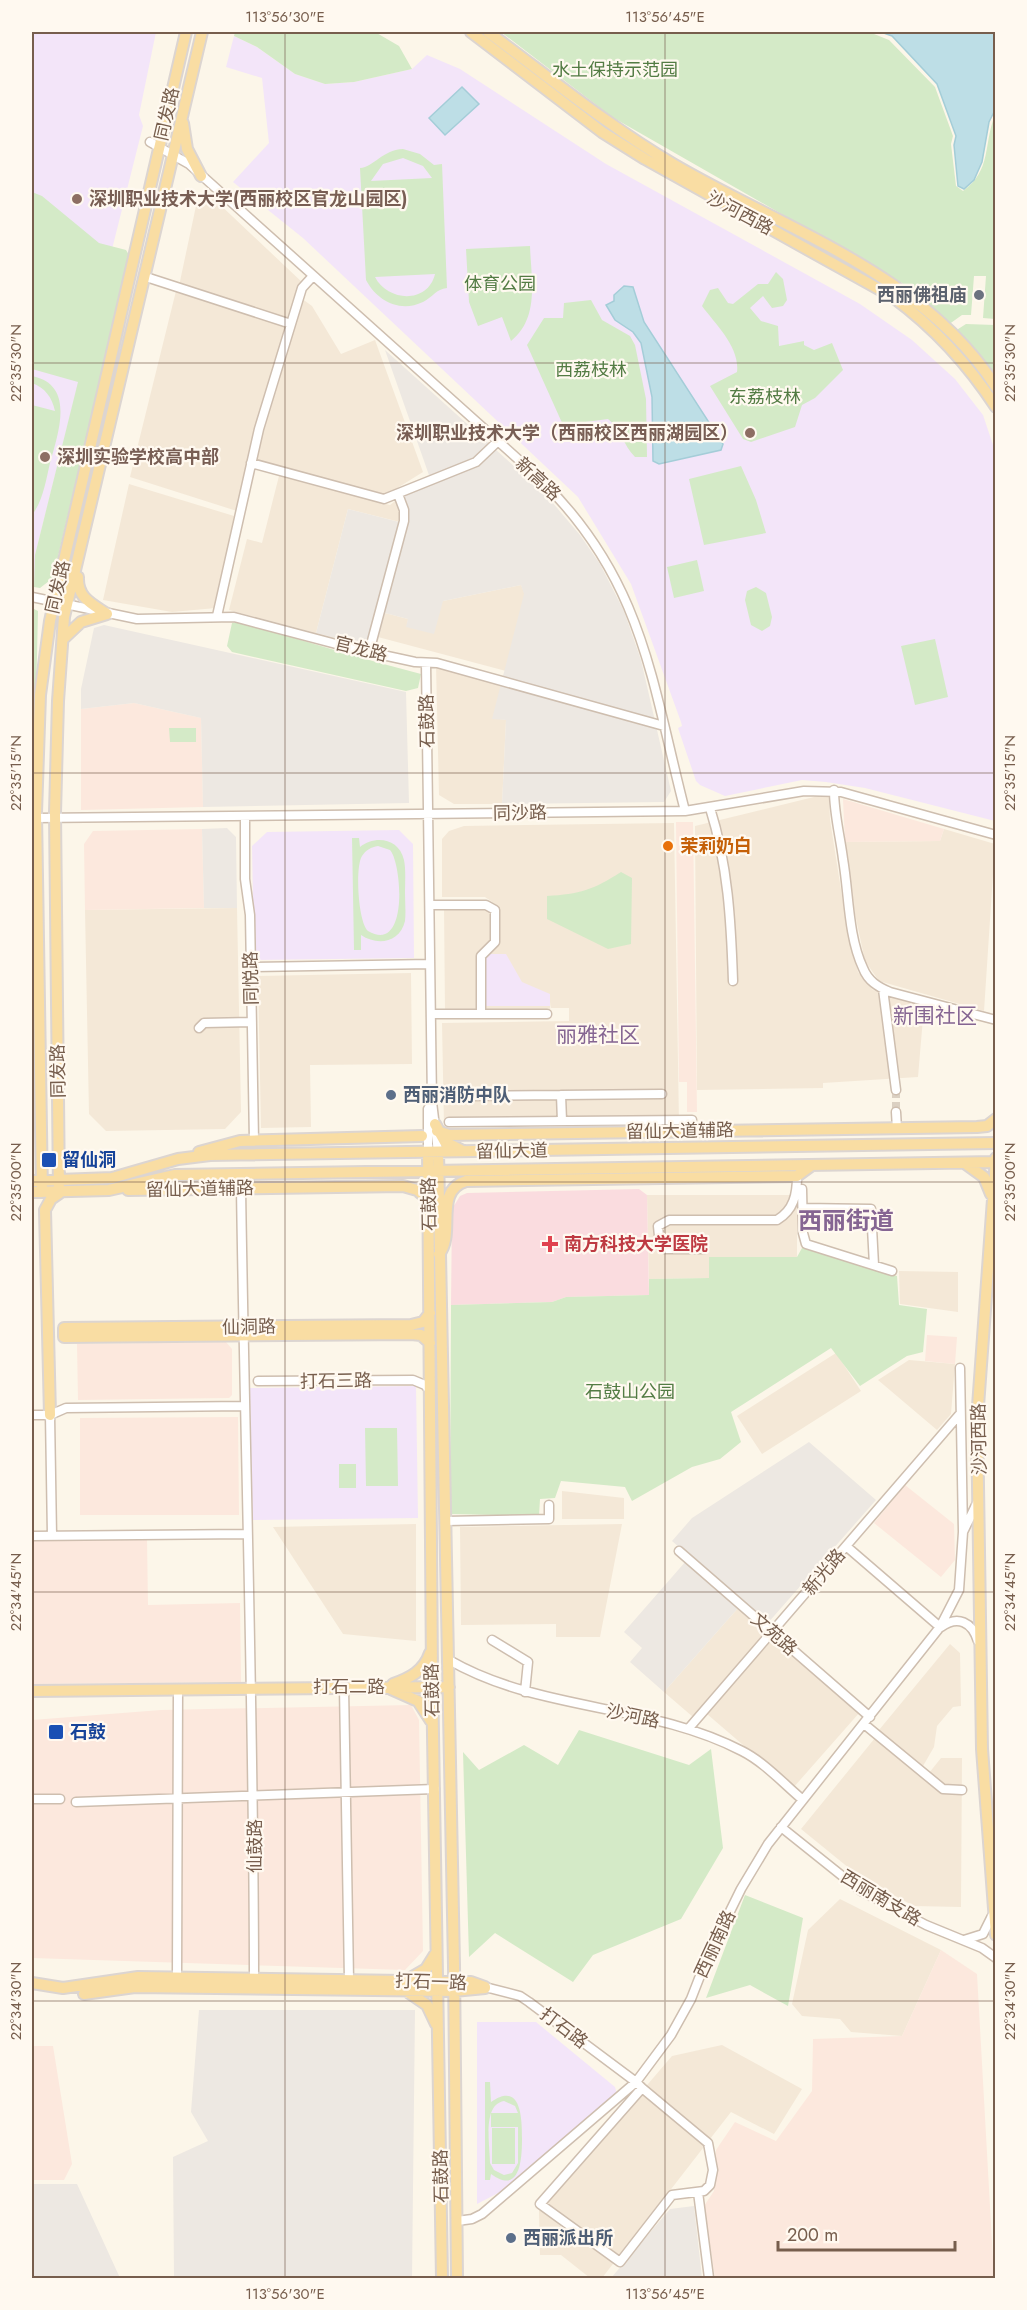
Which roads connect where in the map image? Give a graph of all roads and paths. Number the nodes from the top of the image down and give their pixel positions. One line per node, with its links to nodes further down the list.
1 (186, 32): 7 (main road, 同发路)
2 (202, 32): 5 (main road, 同发路)
3 (471, 32): 14 (main road, 沙河西路)
4 (489, 32): 13 (main road, 沙河西路)
5 (184, 107): 8 (main road, 同发路); 9 (main road)
6 (150, 142): 7 (street, 新高路)
7 (160, 148): 8 (street, 新高路); 20 (main road, 同发路)
8 (172, 153): 9 (street, 新高路); 11 (main road, 同发路)
9 (201, 176): 10 (street, 新高路)
10 (313, 276): 12 (street); 15 (street, 新高路)
11 (146, 277): 12 (street); 18 (main road, 同发路)
12 (291, 324): 16 (street)
13 (996, 387)
14 (996, 407)
15 (497, 442): 17 (street); 27 (street, 新高路)
16 (251, 464): 17 (street); 23 (street)
17 (398, 494): 25 (street)
18 (80, 557): 21 (main road, 同发路); 22 (main road)
19 (32, 597): 20 (street, 官龙路)
20 (54, 603): 21 (street, 官龙路); 33 (main road, 同发路)
21 (67, 606): 22 (street, 官龙路); 24 (main road, 同发路)
22 (107, 614): 23 (street, 官龙路); 24 (main road)
23 (217, 616): 25 (street, 官龙路)
24 (63, 642): 34 (main road, 同发路)
25 (369, 652): 26 (street, 官龙路)
26 (426, 663): 27 (street, 官龙路); 31 (street, 石鼓路)
27 (664, 726): 30 (street, 新高路)
28 (834, 790): 29 (street, 同沙路); 35 (street, 同沙路); 40 (street)
29 (710, 808): 30 (street, 同沙路); 39 (street)
30 (685, 811): 31 (street, 同沙路)
31 (429, 814): 32 (street, 同沙路); 36 (street, 石鼓路)
32 (245, 816): 34 (street, 同沙路); 38 (street, 同悦路)
33 (36, 818): 34 (street, 同沙路); 84 (main road, 同发路)
34 (55, 818): 82 (main road, 同发路)
35 (996, 836)
36 (430, 905): 37 (street, 石鼓路); 42 (street)
37 (430, 964): 38 (street); 41 (street, 石鼓路)
38 (251, 967): 45 (street, 同悦路)
39 (733, 981)
40 (883, 989): 44 (street); 47 (street)
41 (431, 1014): 42 (street); 56 (street, 石鼓路)
42 (481, 1014): 43 (street)
43 (547, 1014)
44 (996, 1020)
45 (252, 1022): 46 (street); 62 (street, 同悦路)
46 (199, 1028)
47 (896, 1090)
48 (662, 1094): 49 (street)
49 (561, 1095): 50 (street); 54 (street)
50 (464, 1096)
51 (896, 1112): 58 (street)
52 (996, 1119): 57 (main road, 留仙大道辅路)
53 (692, 1120): 54 (street)
54 (562, 1121): 55 (street)
55 (449, 1122)
56 (433, 1127): 59 (main road, 留仙大道辅路); 60 (main road); 66 (street, 石鼓路); 67 (main road)
57 (923, 1128): 58 (main road, 留仙大道辅路); 64 (main road)
58 (897, 1129): 59 (main road, 留仙大道辅路)
59 (562, 1133): 65 (main road)
60 (422, 1136): 61 (main road, 留仙大道辅路); 69 (main road)
61 (314, 1140): 62 (main road, 留仙大道辅路); 68 (main road)
62 (254, 1141): 70 (main road, 留仙大道辅路)
63 (996, 1143): 64 (main road, 留仙大道)
64 (961, 1144): 65 (main road, 留仙大道)
65 (529, 1151): 67 (main road, 留仙大道)
66 (433, 1152): 67 (main road, 留仙大道); 69 (main road, 留仙大道); 77 (main road, 石鼓路)
67 (467, 1152)
68 (353, 1153): 69 (main road, 留仙大道); 70 (main road, 留仙大道)
69 (398, 1153)
70 (178, 1159): 82 (main road, 留仙大道)
71 (995, 1161): 72 (main road, 留仙大道); 87 (main road, 沙河西路)
72 (960, 1162): 73 (main road, 留仙大道); 87 (main road)
73 (812, 1165): 75 (main road, 留仙大道); 79 (main road)
74 (470, 1171): 75 (main road, 留仙大道); 77 (main road, 留仙大道); 88 (main road)
75 (508, 1171): 80 (main road)
76 (396, 1172): 77 (main road, 留仙大道); 78 (main road, 留仙大道); 88 (main road)
77 (433, 1172): 88 (main road, 石鼓路)
78 (350, 1173): 81 (main road); 86 (main road, 留仙大道)
79 (797, 1176): 80 (main road); 91 (street)
80 (536, 1180): 92 (main road)
81 (301, 1187): 83 (main road, 留仙大道辅路); 88 (main road)
82 (60, 1188): 84 (main road, 留仙大道); 86 (main road, 留仙大道); 90 (main road)
83 (241, 1188): 86 (main road, 留仙大道辅路); 96 (street, 仙鼓路)
84 (36, 1189): 90 (main road)
85 (802, 1189): 89 (street)
86 (99, 1191)
87 (993, 1201): 108 (main road, 沙河西路)
88 (434, 1203): 92 (main road, 石鼓路); 95 (main road, 石鼓路)
89 (802, 1208): 93 (street); 93 (street)
90 (45, 1210): 107 (main road)
91 (704, 1250)
92 (439, 1254): 110 (main road, 石鼓路)
93 (874, 1265): 94 (street)
94 (892, 1271)
95 (430, 1313): 96 (main road, 仙洞路); 98 (main road, 石鼓路)
96 (243, 1331): 97 (main road, 仙洞路); 98 (main road, 仙洞路); 104 (street, 仙鼓路)
97 (64, 1333)
98 (430, 1342): 99 (main road, 石鼓路)
99 (431, 1362): 101 (street); 103 (main road, 石鼓路)
100 (960, 1368): 105 (street)
101 (414, 1380): 102 (street, 打石三路); 103 (street)
102 (258, 1381)
103 (431, 1395): 120 (main road, 石鼓路)
104 (244, 1406): 107 (street); 112 (street, 仙鼓路)
105 (959, 1414): 111 (street); 115 (street, 新光路)
106 (32, 1415): 107 (street)
107 (50, 1415): 114 (street)
108 (980, 1497): 111 (street, 西丽南路); 121 (main road, 沙河西路)
109 (549, 1505): 110 (street)
110 (445, 1521): 122 (main road, 石鼓路)
111 (963, 1532): 117 (street, 西丽南路)
112 (246, 1534): 114 (street); 127 (street, 仙鼓路)
113 (32, 1536): 114 (street)
114 (52, 1536)
115 (846, 1546): 117 (street); 118 (street, 新光路)
116 (679, 1551): 118 (street, 文苑路)
117 (940, 1627): 121 (street); 131 (street, 西丽南路)
118 (773, 1633): 131 (street, 文苑路); 132 (street, 新光路)
119 (492, 1640): 130 (street)
120 (432, 1644): 124 (main road); 125 (main road, 石鼓路)
121 (981, 1652): 144 (main road, 沙河西路)
122 (449, 1660): 126 (main road, 石鼓路); 130 (street, 沙河路)
123 (344, 1687): 124 (main road, 打石二路); 127 (main road, 打石二路); 136 (street)
124 (385, 1687): 125 (main road, 打石二路); 133 (main road)
125 (432, 1687): 126 (main road, 打石二路); 133 (main road, 石鼓路)
126 (449, 1687): 155 (main road, 石鼓路)
127 (249, 1688): 128 (main road, 打石二路); 137 (street, 仙鼓路)
128 (178, 1689): 129 (main road, 打石二路); 140 (street)
129 (32, 1691)
130 (525, 1692): 132 (street, 沙河路)
131 (867, 1720): 135 (street, 文苑路); 141 (street, 西丽南路)
132 (689, 1728): 141 (street, 沙河路)
133 (433, 1729): 134 (main road, 石鼓路)
134 (435, 1789): 136 (street); 147 (main road, 石鼓路)
135 (962, 1790)
136 (346, 1793): 137 (street); 150 (street)
137 (255, 1796): 140 (street); 152 (street, 仙鼓路)
138 (60, 1798): 139 (street)
139 (32, 1799)
140 (179, 1799): 142 (street); 149 (street)
141 (803, 1800): 143 (street, 西丽南路)
142 (76, 1802)
143 (781, 1827): 146 (street, 西丽南支路); 159 (street, 西丽南路)
144 (994, 1910): 145 (main road, 沙河西路); 146 (street)
145 (996, 1935)
146 (960, 1940): 148 (street, 西丽南支路)
147 (437, 1947): 153 (main road); 154 (main road, 石鼓路)
148 (994, 1954)
149 (177, 1979): 151 (main road, 打石一路); 152 (main road, 打石一路)
150 (349, 1980): 152 (main road, 打石一路); 153 (main road, 打石一路)
151 (32, 1983)
152 (254, 1985): 153 (main road, 打石一路); 157 (main road, 打石一路)
153 (400, 1986): 154 (main road, 打石一路); 158 (main road)
154 (438, 1986): 155 (main road, 打石一路); 158 (main road, 石鼓路)
155 (454, 1987): 156 (main road, 打石一路); 161 (main road, 石鼓路)
156 (485, 1988): 159 (street, 打石路)
157 (32, 1989)
158 (438, 2039): 162 (main road, 石鼓路)
159 (639, 2085): 160 (street, 打石路); 160 (street); 161 (street, 西丽南路)
160 (698, 2192): 164 (street)
161 (457, 2221): 163 (main road, 石鼓路)
162 (442, 2278)
163 (458, 2278)
164 (709, 2278)

